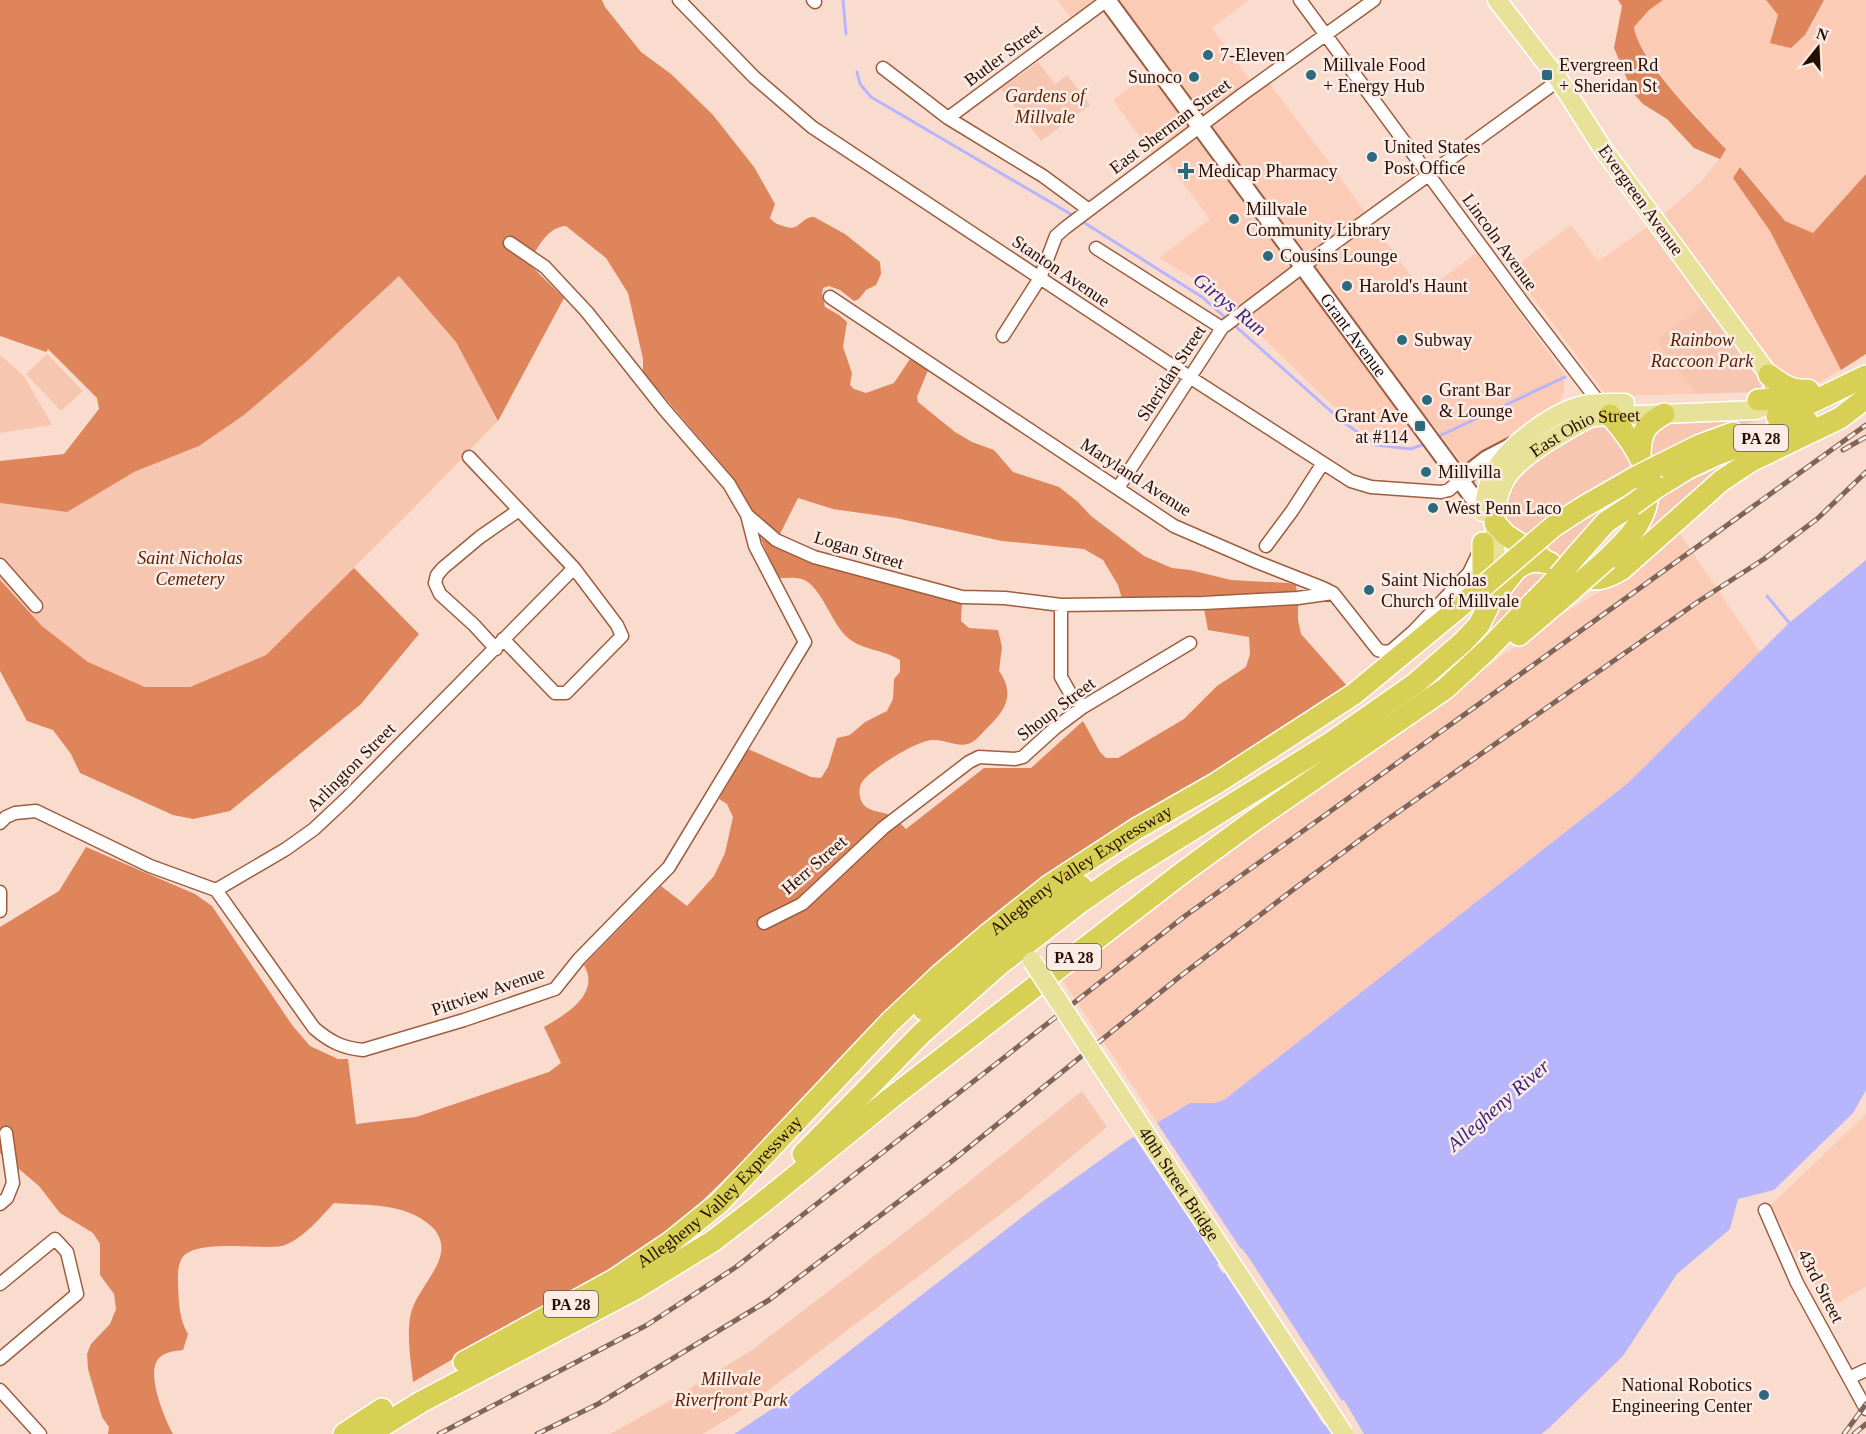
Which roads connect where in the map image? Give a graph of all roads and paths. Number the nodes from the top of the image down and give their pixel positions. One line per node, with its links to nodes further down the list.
1 (679, 0): 16 (street, Stanton Avenue)
2 (1107, 0): 9 (street, Butler Street); 10 (street, Grant Avenue)
3 (1300, 0): 6 (street, Lincoln Avenue)
4 (1374, 0): 6 (street, East Sherman Street)
5 (1497, 0): 8 (main road, Evergreen Avenue)
6 (1326, 35): 10 (street, East Sherman Street); 11 (street, Lincoln Avenue)
7 (883, 68): 9 (street)
8 (1559, 80): 11 (street, Sheridan Street); 21 (main road, Evergreen Avenue)
9 (948, 118): 12 (street)
10 (1201, 126): 12 (street, East Sherman Street); 15 (street, Grant Avenue)
11 (1429, 174): 15 (street, Sheridan Street); 28 (street, Lincoln Avenue)
12 (1087, 211): 16 (street, East Sherman Street)
13 (510, 243): 38 (street, Logan Street)
14 (1096, 248): 18 (street)
15 (1303, 266): 18 (street, Sheridan Street); 35 (street, Grant Avenue)
16 (1040, 278): 19 (street, East Sherman Street); 23 (street, Stanton Avenue)
17 (830, 297): 36 (street, Maryland Avenue)
18 (1224, 326): 23 (street, Sheridan Street)
19 (1003, 336)
20 (1866, 364): 24 (highway)
21 (1769, 375): 24 (highway); 27 (main road)
22 (1866, 376): 34 (highway, Allegheny Valley Expressway / PA 28)
23 (1191, 378): 33 (street, Stanton Avenue); 36 (street, Sheridan Street)
24 (1814, 389): 27 (highway)
25 (1866, 390): 34 (highway, Allegheny Valley Expressway / PA 28)
26 (1866, 398): 44 (highway)
27 (1764, 400): 28 (main road, East Ohio Street); 29 (main road, East Ohio Street)
28 (1605, 409): 29 (main road, East Ohio Street); 30 (main road, East Ohio Street); 31 (highway); 39 (main road, East Ohio Street)
29 (1664, 414): 31 (highway)
30 (1516, 444): 35 (street); 39 (main road, East Ohio Street)
31 (1640, 454): 44 (highway, bridge)
32 (469, 457): 37 (street)
33 (1323, 463): 35 (street, Stanton Avenue); 41 (street)
34 (1657, 477): 44 (highway, Allegheny Valley Expressway / PA 28, bridge); 52 (highway, Allegheny Valley Expressway / PA 28, bridge)
35 (1460, 480): 39 (street, Grant Avenue)
36 (1118, 488): 46 (street, Maryland Avenue)
37 (519, 510): 43 (street); 50 (street)
38 (747, 515): 47 (street, Logan Street); 55 (street, Pittview Avenue)
39 (1489, 517): 40 (main road, East Ohio Street); 44 (highway); 45 (main road, East Ohio Street)
40 (1483, 543): 45 (highway)
41 (1266, 546)
42 (0, 565): 48 (street)
43 (573, 568): 50 (street, Arlington Street); 50 (street)
44 (1561, 576): 45 (highway); 65 (highway, Allegheny Valley Expressway / PA 28)
45 (1481, 585): 46 (street, Maryland Avenue); 57 (highway); 60 (highway)
46 (1333, 593): 47 (street, Logan Street)
47 (1060, 605): 51 (street)
48 (36, 606)
49 (1190, 643): 51 (street, Shoup Street)
50 (500, 644): 55 (street, Arlington Street)
51 (1083, 707): 54 (street, Shoup Street)
52 (1215, 784): 57 (highway); 62 (highway, Allegheny Valley Expressway / PA 28)
53 (0, 823): 55 (street)
54 (884, 828): 59 (street, Herr Street)
55 (216, 890)
56 (0, 892): 58 (street)
57 (1071, 892): 60 (highway)
58 (0, 911)
59 (764, 923)
60 (1022, 948): 62 (highway); 65 (highway); 75 (main road, 40th Street Bridge, bridge)
61 (3, 1136): 63 (street)
62 (719, 1203): 73 (highway, Allegheny Valley Expressway / PA 28)
63 (0, 1204)
64 (1765, 1210): 69 (street, 43rd Street)
65 (713, 1241): 74 (highway, Allegheny Valley Expressway / PA 28)
66 (0, 1284): 67 (street)
67 (0, 1359)
68 (1866, 1370): 69 (street)
69 (1849, 1378): 71 (street, 43rd Street)
70 (0, 1390): 72 (street)
71 (1866, 1409)
72 (39, 1434)
73 (344, 1434)
74 (369, 1434)
75 (1344, 1434)

